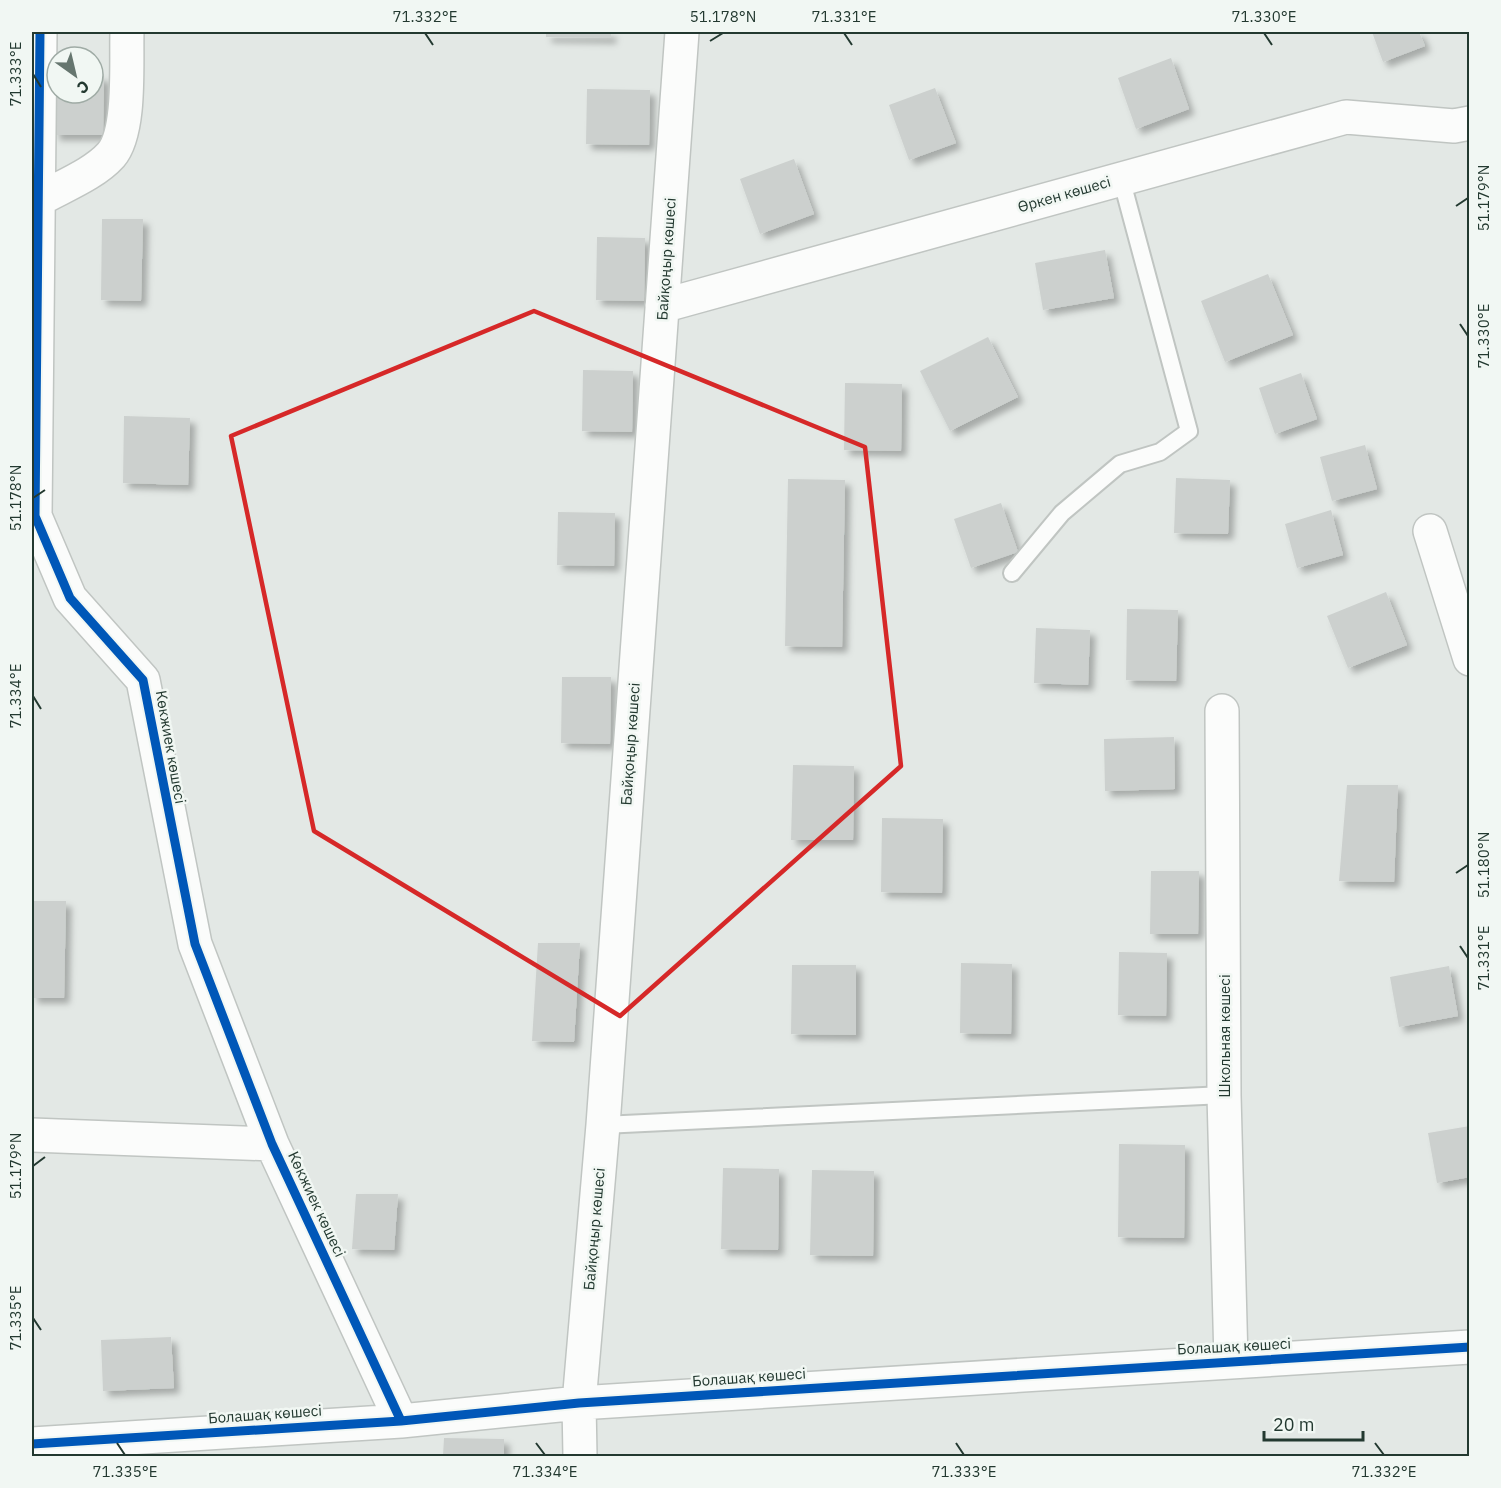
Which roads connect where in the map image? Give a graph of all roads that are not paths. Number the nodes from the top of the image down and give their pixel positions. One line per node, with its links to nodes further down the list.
1 (40, 32): 6 (street, Көкжиек көшесі)
2 (127, 32): 6 (street)
3 (682, 32): 7 (street, Байқоңыр көшесі)
4 (1470, 123): 5 (street, Өркен көшесі)
5 (1121, 178): 7 (street, Өркен көшесі); 9 (lane)
6 (40, 199): 15 (street, Көкжиек көшесі)
7 (662, 306): 13 (street, Байқоңыр көшесі)
8 (1430, 531): 10 (street)
9 (1012, 573)
10 (1470, 658)
11 (1222, 711): 12 (street, Школьная көшесі)
12 (1224, 1095): 13 (lane); 17 (street, Школьная көшесі)
13 (603, 1125): 18 (street, Байқоңыр көшесі)
14 (32, 1135): 15 (street)
15 (272, 1144): 19 (street, Көкжиек көшесі)
16 (1470, 1347): 17 (street, Болашақ көшесі)
17 (1230, 1361): 18 (street, Болашақ көшесі)
18 (579, 1403): 19 (street, Болашақ көшесі); 21 (street, Байқоңыр көшесі)
19 (401, 1420): 20 (street, Болашақ көшесі)
20 (32, 1444)
21 (580, 1456)

